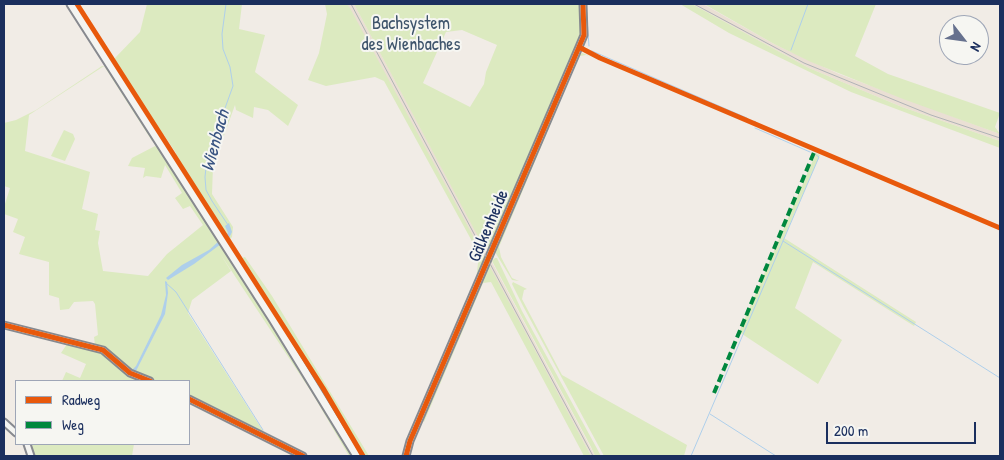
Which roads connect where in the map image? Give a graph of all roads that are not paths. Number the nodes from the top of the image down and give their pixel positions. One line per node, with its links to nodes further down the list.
1 (71, 4): 9 (street)
2 (584, 4): 10 (street, Gälkenheide)
3 (4, 325): 4 (street)
4 (147, 380)
5 (190, 399): 8 (street)
6 (4, 422): 7 (street)
7 (15, 432)
8 (304, 456)
9 (357, 456)
10 (406, 456)

